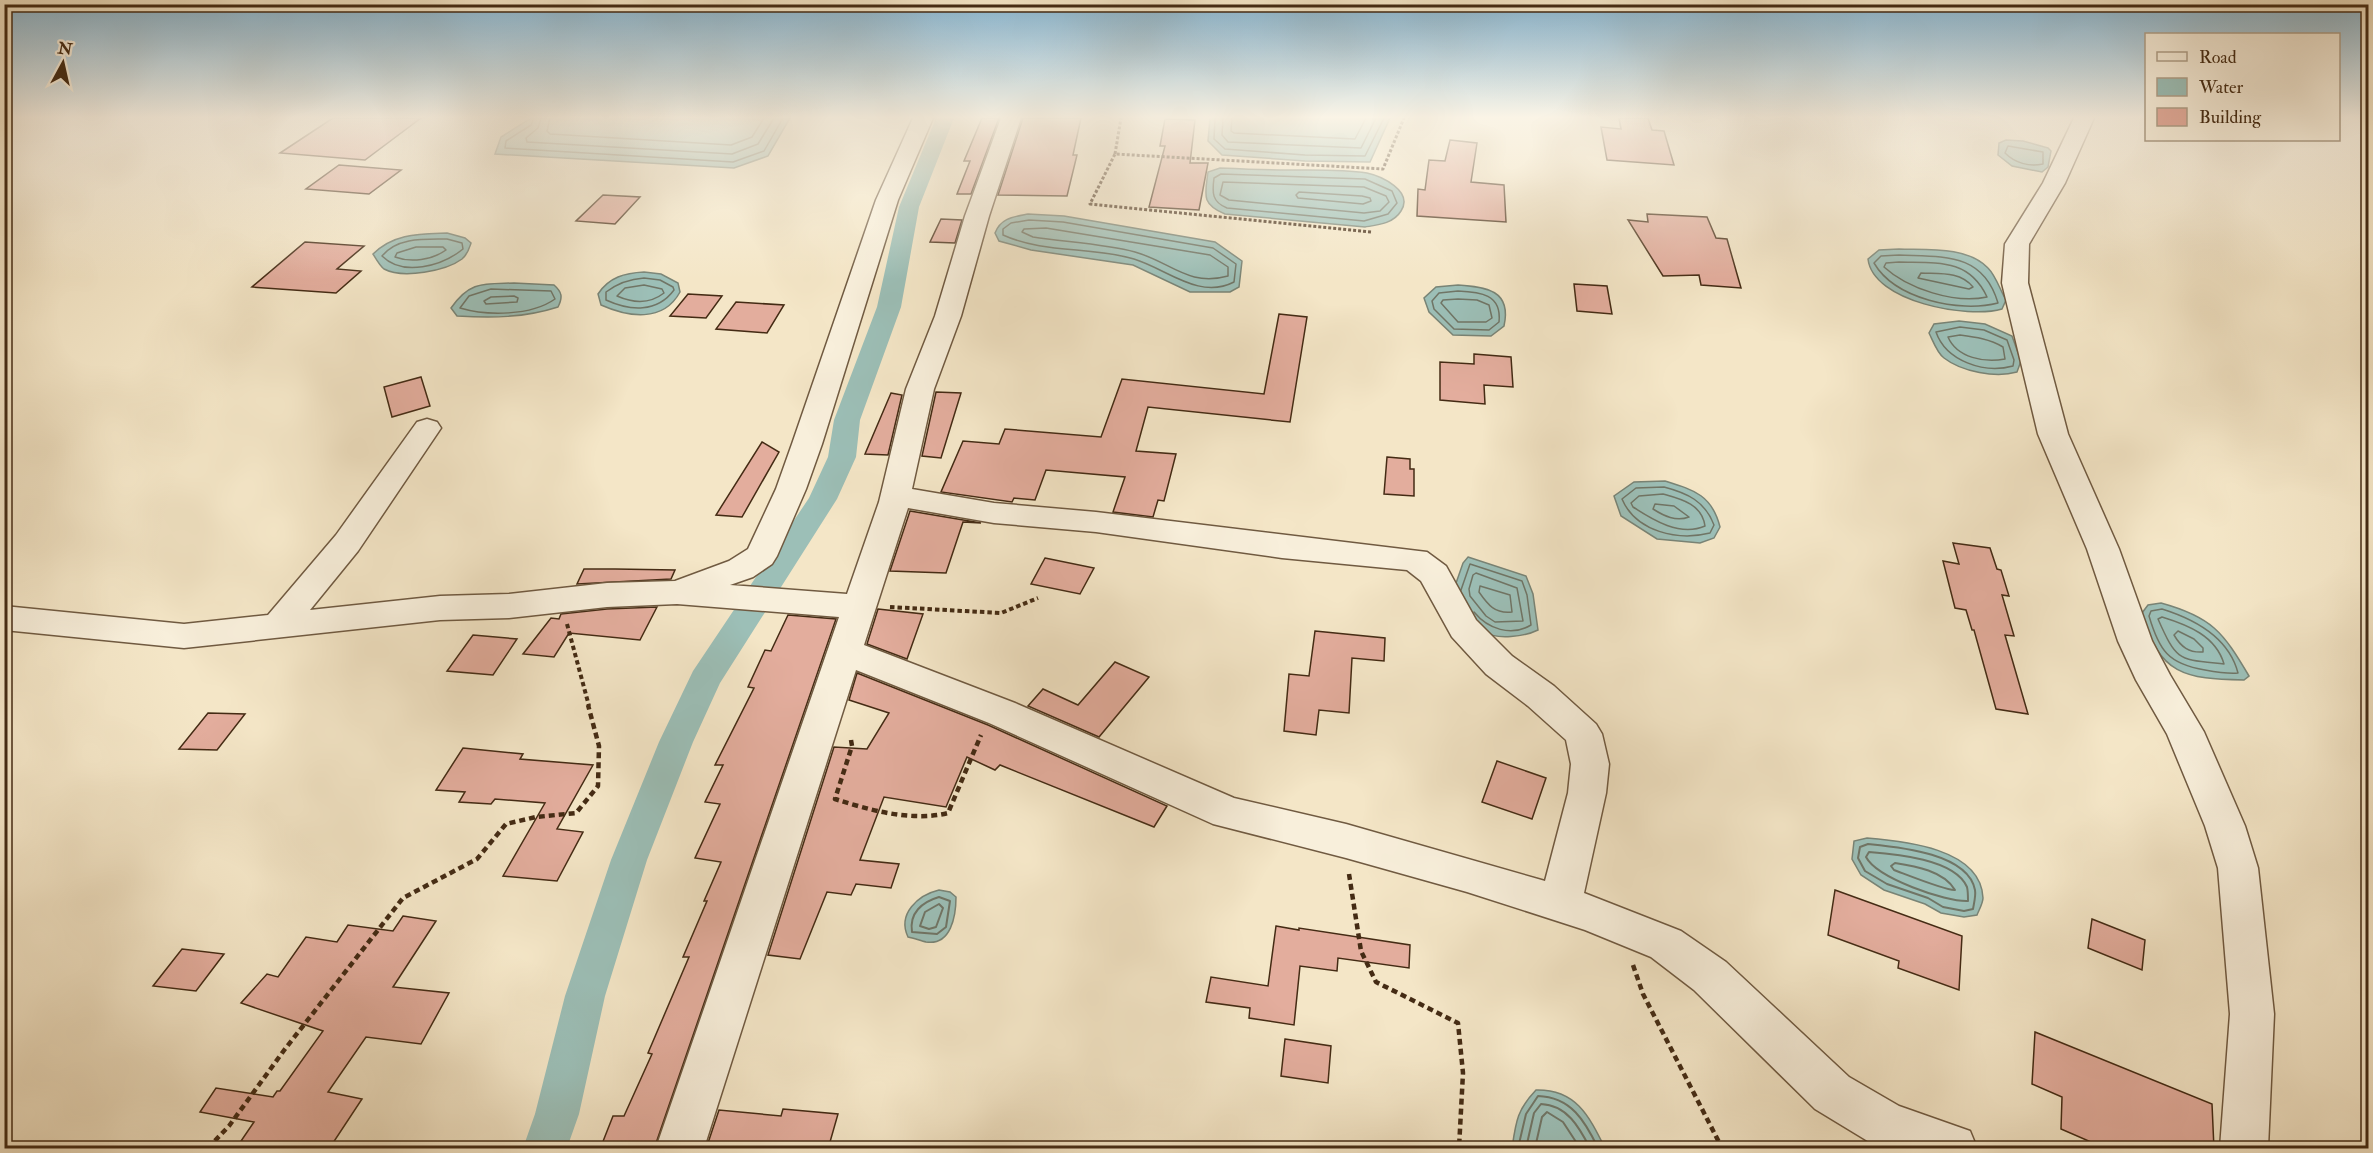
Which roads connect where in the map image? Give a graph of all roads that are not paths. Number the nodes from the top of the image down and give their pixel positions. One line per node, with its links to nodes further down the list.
1 (899, 172): 6 (street)
2 (992, 172): 5 (street)
3 (2059, 172): 14 (street)
4 (427, 428): 9 (street)
5 (896, 496): 7 (street); 11 (street)
6 (677, 592): 7 (street); 9 (street)
7 (859, 606): 10 (street)
8 (4, 618): 9 (street)
9 (279, 625)
10 (844, 651): 11 (street); 12 (street)
11 (1561, 903): 13 (street)
12 (680, 1149)
13 (1953, 1149)
14 (2244, 1149)

